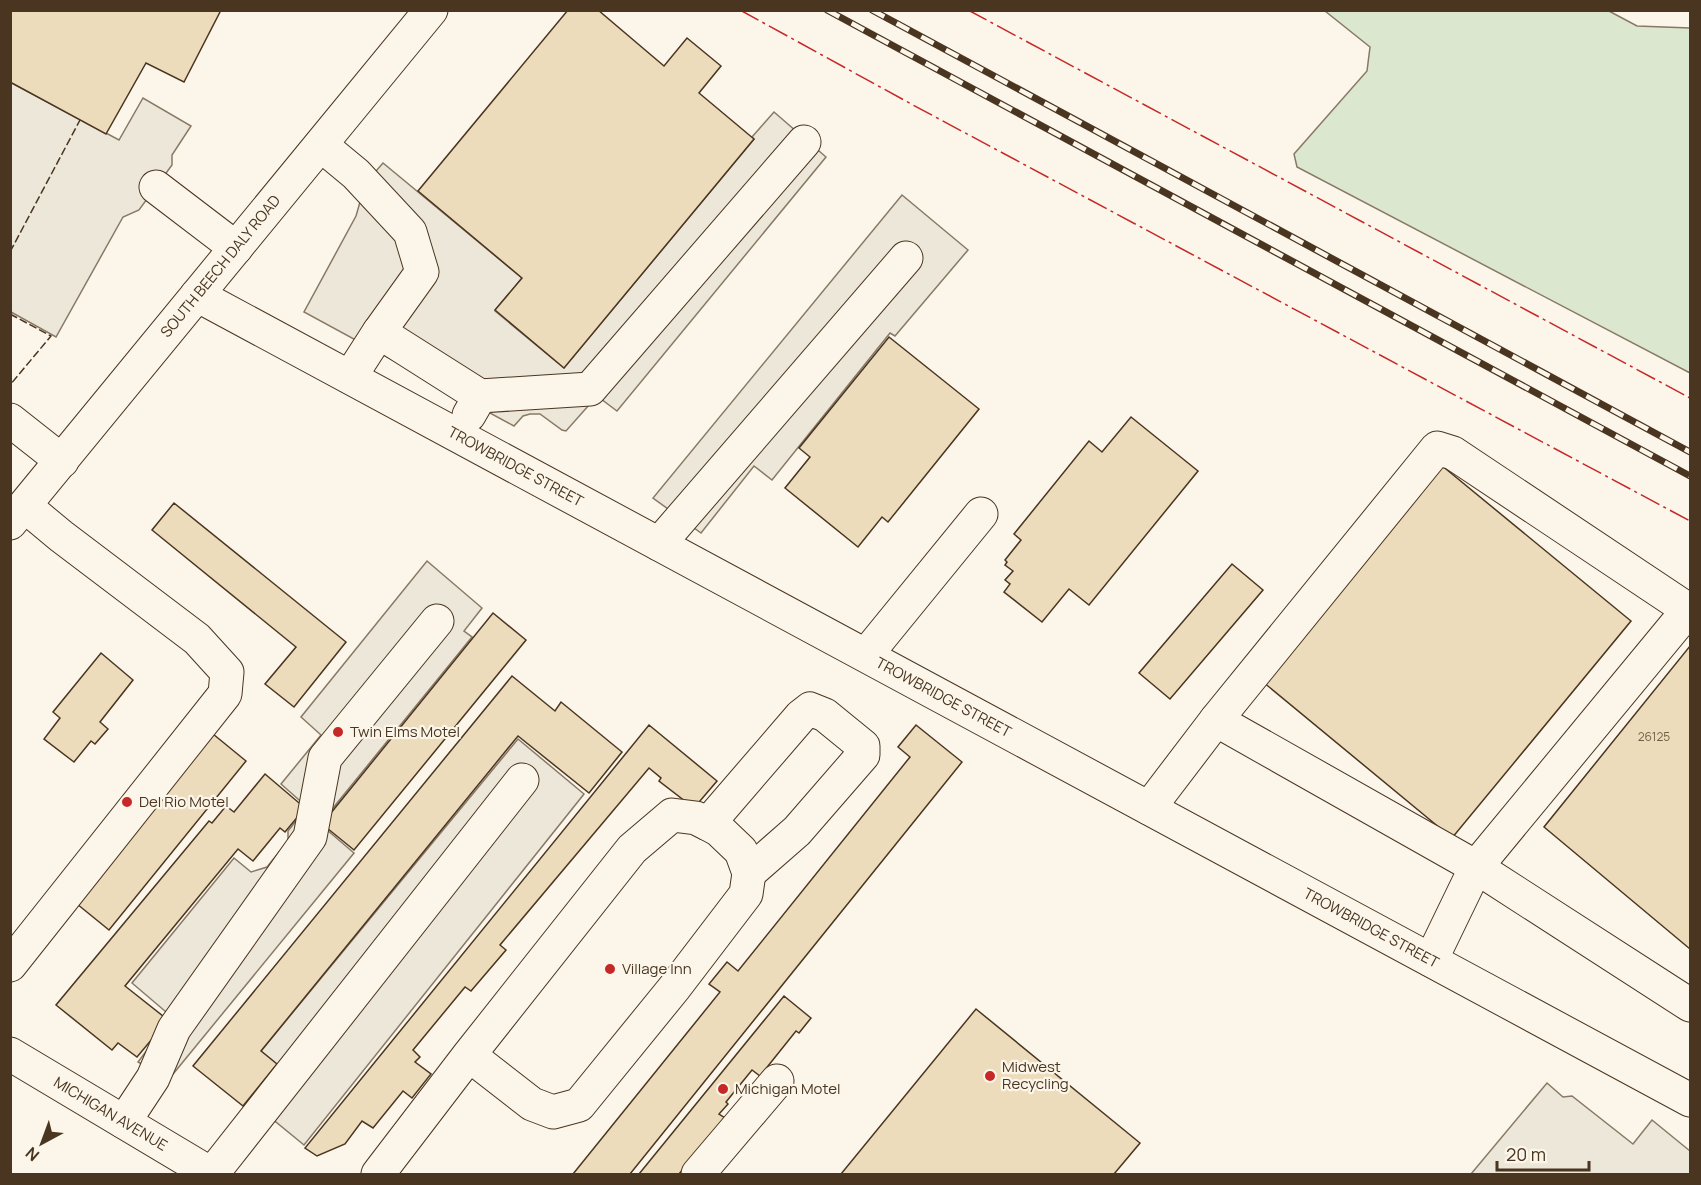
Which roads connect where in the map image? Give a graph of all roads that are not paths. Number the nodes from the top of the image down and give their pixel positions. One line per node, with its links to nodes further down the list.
1 (431, 10): 3 (street, SOUTH BEECH DALY ROAD)
2 (804, 142): 10 (street)
3 (321, 145): 5 (street, SOUTH BEECH DALY ROAD); 8 (street)
4 (156, 187): 5 (street)
5 (236, 248): 7 (street, SOUTH BEECH DALY ROAD)
6 (906, 258): 17 (street)
7 (196, 295): 9 (street, TROWBRIDGE STREET); 14 (street, SOUTH BEECH DALY ROAD)
8 (379, 332): 9 (street); 10 (street)
9 (350, 377): 12 (street, TROWBRIDGE STREET)
10 (480, 396): 12 (street)
11 (10, 420): 14 (street)
12 (458, 435): 17 (street, TROWBRIDGE STREET)
13 (10, 448): 14 (street)
14 (55, 469): 16 (street, SOUTH BEECH DALY ROAD)
15 (981, 514): 20 (street)
16 (18, 515): 28 (street)
17 (659, 544): 20 (street, TROWBRIDGE STREET)
18 (1690, 610): 21 (street); 25 (street)
19 (437, 621): 34 (street)
20 (866, 655): 23 (street, TROWBRIDGE STREET)
21 (1216, 720): 23 (street); 25 (street)
22 (522, 780): 35 (street)
23 (1149, 808): 27 (street, TROWBRIDGE STREET)
24 (708, 824): 26 (street); 26 (street); 31 (street)
25 (1476, 867): 27 (street); 29 (street)
26 (749, 873): 31 (street)
27 (1431, 960): 33 (street, TROWBRIDGE STREET)
28 (10, 965)
29 (1690, 1005)
30 (10, 1054): 34 (street, MICHIGAN AVENUE)
31 (469, 1055): 36 (street)
32 (777, 1081): 37 (street)
33 (1690, 1099)
34 (124, 1122): 35 (street, MICHIGAN AVENUE)
35 (211, 1174)
36 (378, 1174)
37 (698, 1174)

